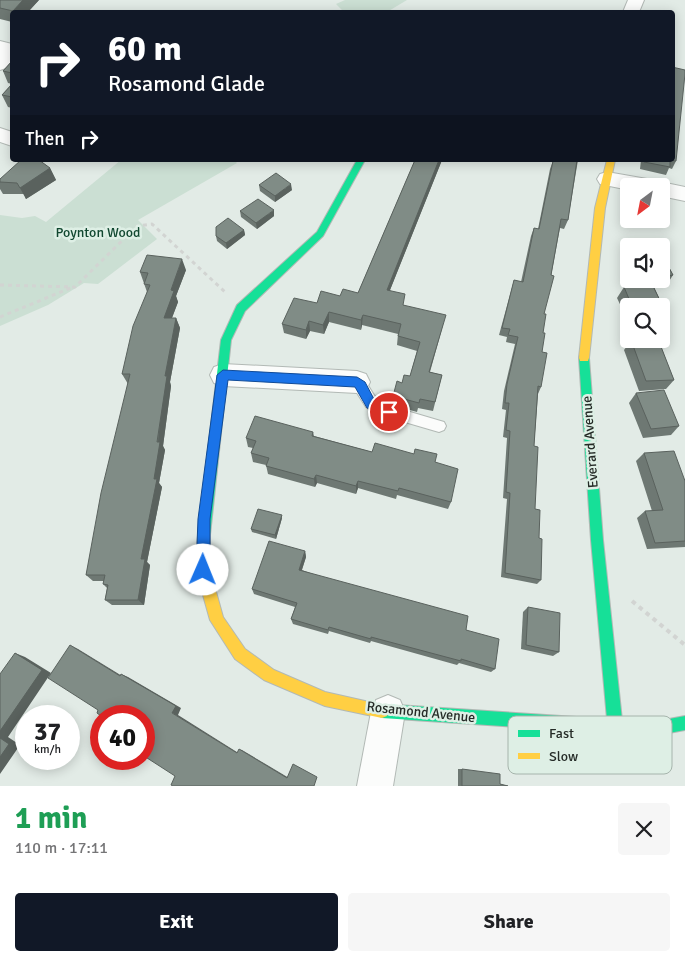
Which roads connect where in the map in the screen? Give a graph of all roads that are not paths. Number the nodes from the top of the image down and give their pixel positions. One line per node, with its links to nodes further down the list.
1 (10, 52): 2 (street)
2 (0, 65)
3 (360, 162): 8 (street, Rosamond Avenue)
4 (609, 169): 5 (street); 12 (street, Everard Avenue)
5 (629, 178)
6 (670, 191): 7 (street)
7 (685, 194)
8 (223, 375): 9 (street); 11 (street, Rosamond Avenue)
9 (357, 382): 10 (lane)
10 (439, 426)
11 (388, 712): 13 (street, Rosamond Avenue); 16 (street)
12 (614, 716)
13 (508, 719)
14 (685, 723): 15 (street, Rosamond Avenue)
15 (672, 725)
16 (376, 786)

